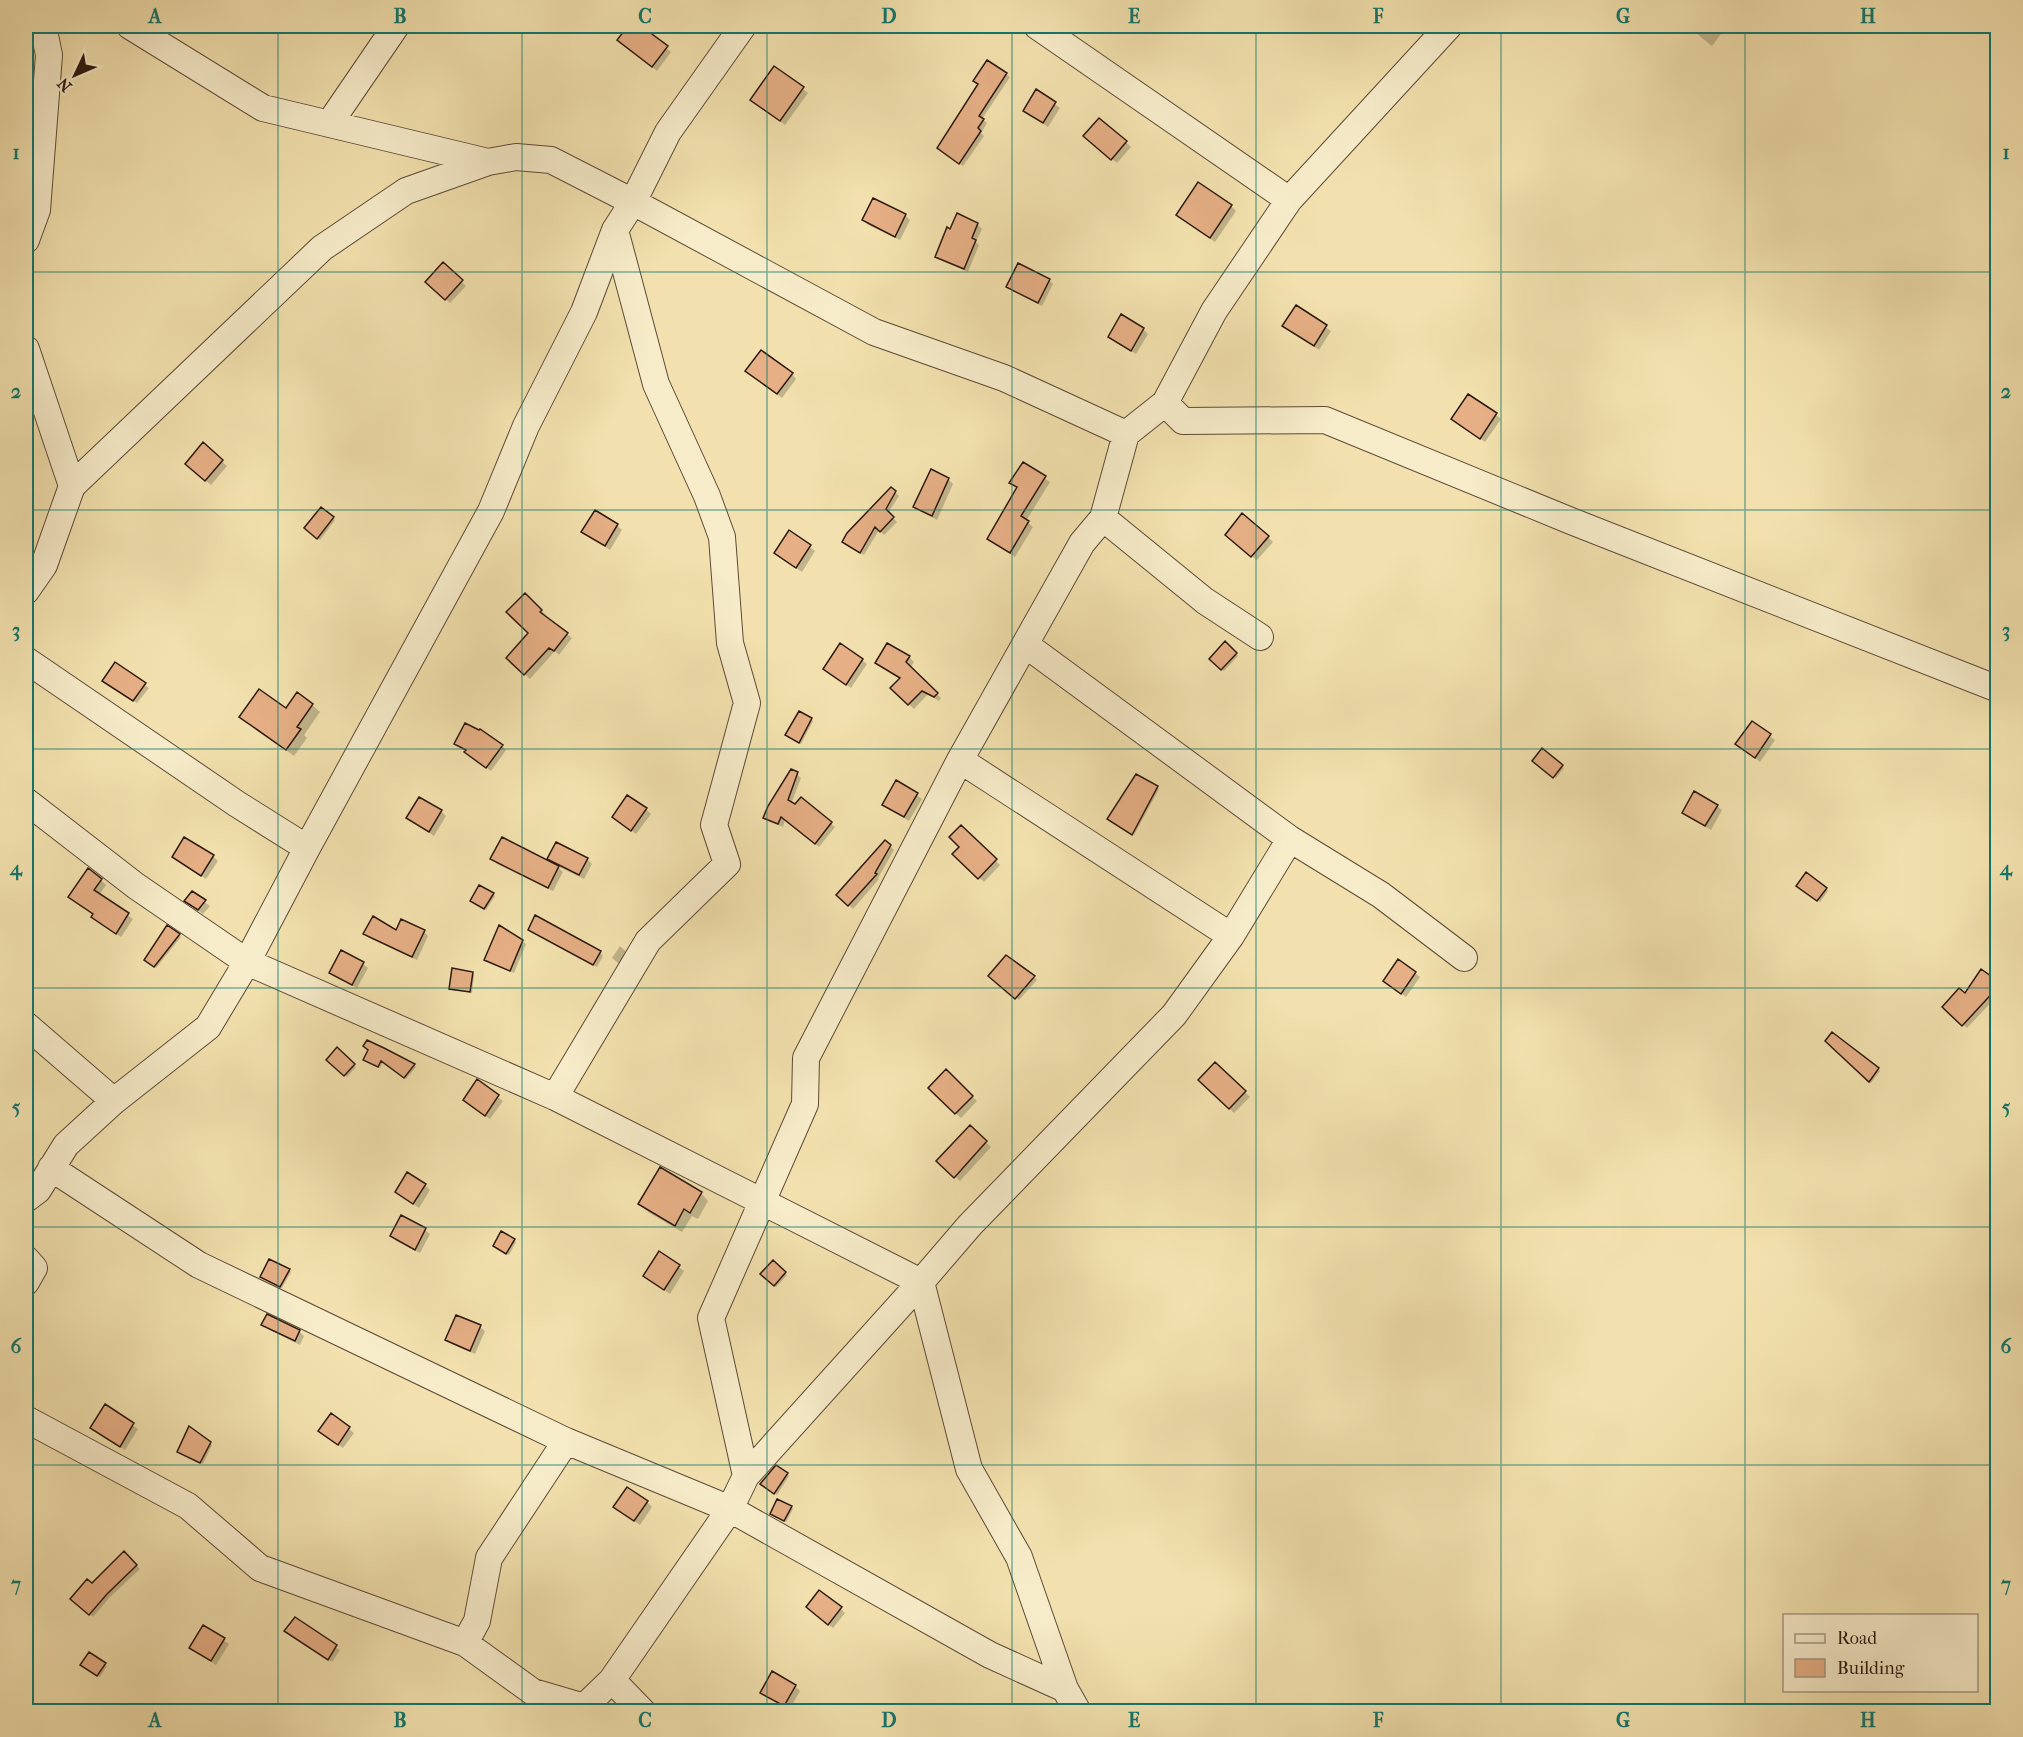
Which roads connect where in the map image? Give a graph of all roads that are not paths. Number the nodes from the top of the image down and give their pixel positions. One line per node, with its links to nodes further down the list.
1 (44, 26): 12 (street)
2 (130, 26): 7 (street)
3 (396, 26): 7 (street)
4 (743, 26): 10 (street)
5 (1037, 26): 9 (street)
6 (1449, 26): 9 (street)
7 (328, 124): 8 (street)
8 (488, 162): 10 (street); 16 (street)
9 (1289, 200): 14 (street)
10 (633, 202): 11 (street); 15 (street)
11 (615, 230): 26 (street); 31 (street)
12 (26, 240)
13 (26, 349): 16 (street)
14 (1165, 403): 15 (street); 22 (street)
15 (1126, 434): 17 (street)
16 (72, 486): 18 (street)
17 (1103, 518): 19 (street); 20 (street)
18 (26, 591)
19 (1260, 637)
20 (1026, 645): 23 (street); 25 (street)
21 (26, 660): 26 (street)
22 (1998, 689)
23 (960, 760): 27 (street); 35 (street)
24 (26, 801): 29 (street)
25 (1290, 839): 27 (street); 28 (street)
26 (307, 848): 29 (street)
27 (1230, 936): 38 (street)
28 (1464, 958)
29 (247, 962): 31 (street); 32 (street)
30 (26, 1025): 32 (street)
31 (555, 1097): 35 (street)
32 (114, 1101): 33 (street)
33 (51, 1168): 34 (street); 40 (street)
34 (26, 1199)
35 (762, 1202): 38 (street); 41 (street)
36 (26, 1259): 37 (street)
37 (26, 1282)
38 (921, 1282): 41 (street); 45 (street)
39 (26, 1419): 43 (street)
40 (566, 1441): 42 (street); 43 (street)
41 (746, 1476): 42 (street)
42 (730, 1509): 44 (street); 45 (street)
43 (465, 1643): 46 (street)
44 (612, 1680): 46 (street); 47 (street)
45 (1065, 1689): 48 (street)
46 (583, 1709)
47 (642, 1712)
48 (1078, 1712)

